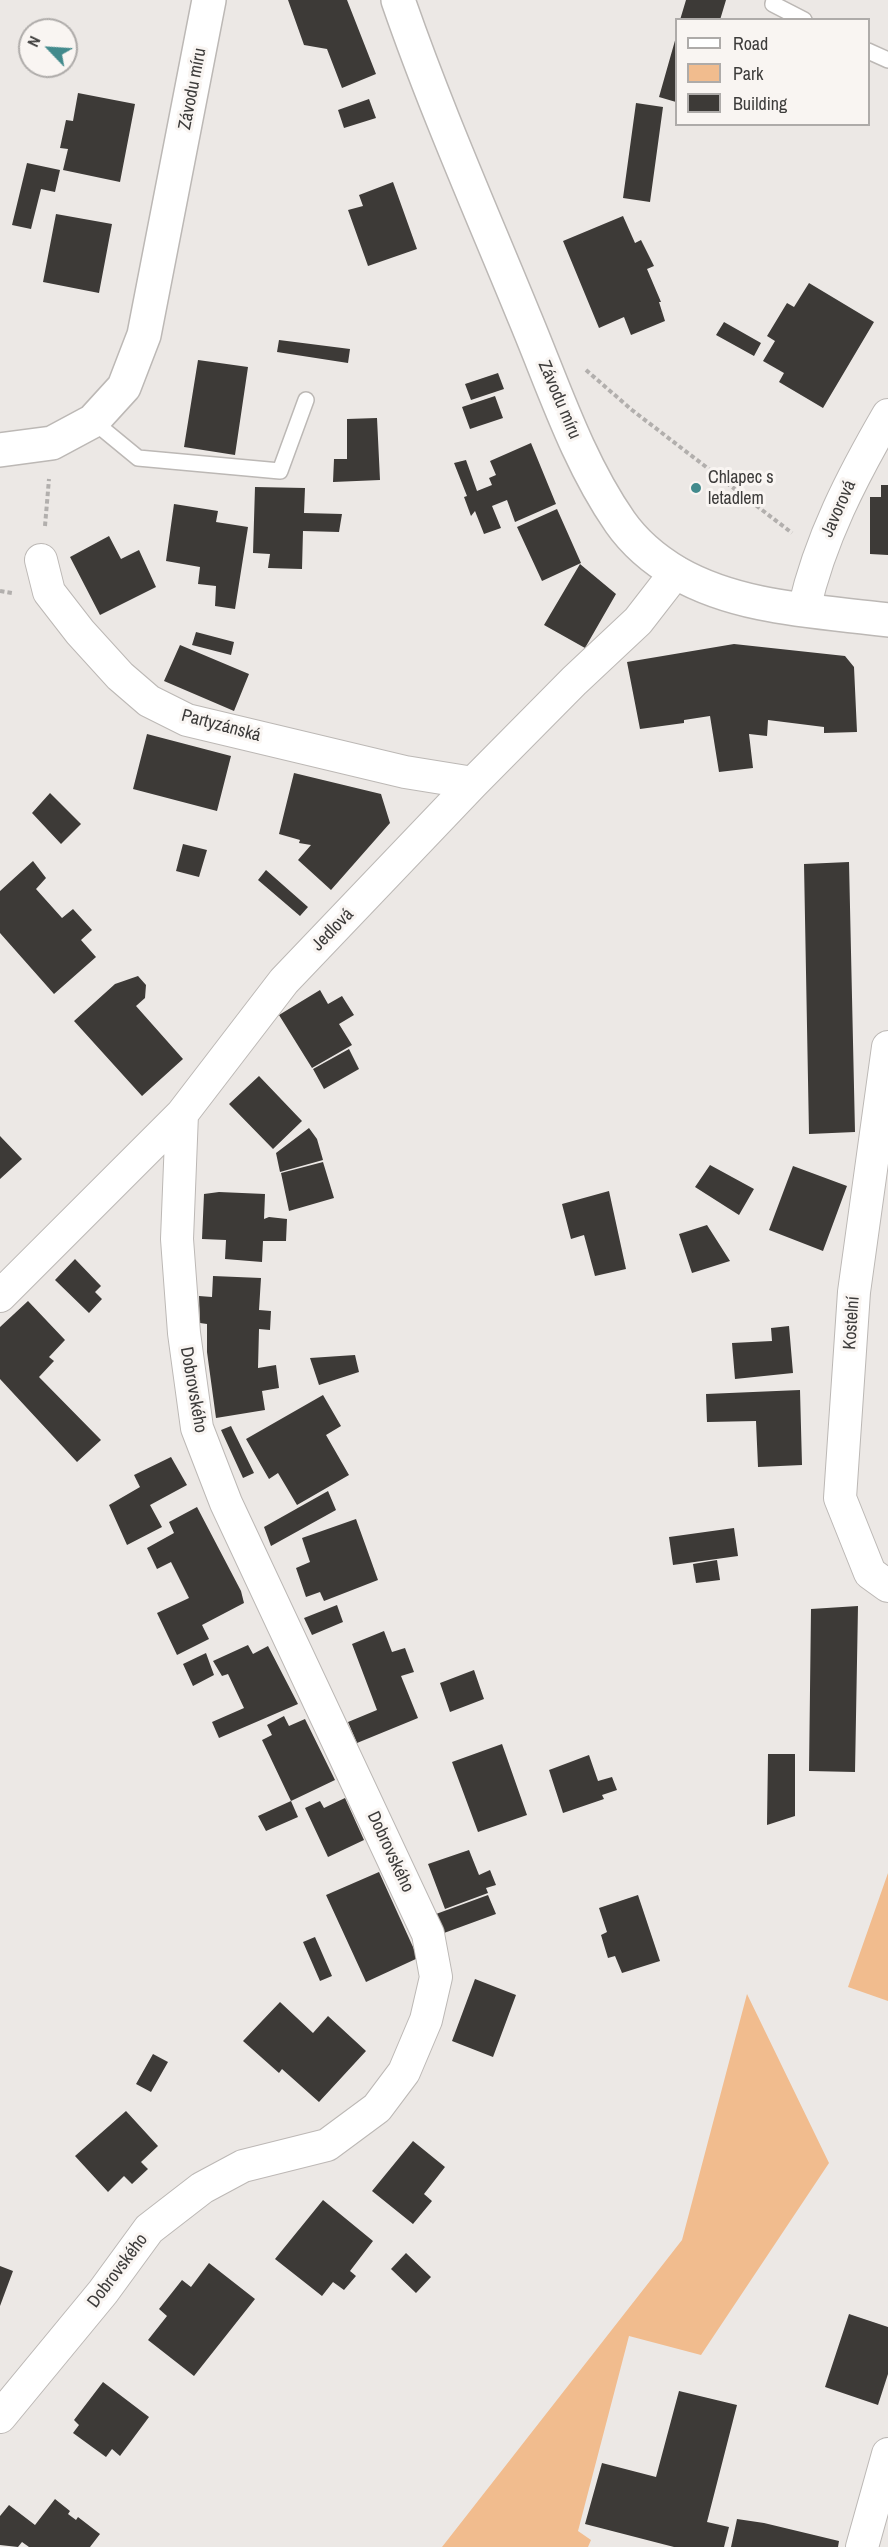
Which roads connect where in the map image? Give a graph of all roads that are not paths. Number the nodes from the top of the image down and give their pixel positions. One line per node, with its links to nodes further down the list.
1 (209, 0): 9 (main road, Závodu míru)
2 (398, 0): 12 (main road, Závodu míru)
3 (774, 0): 4 (lane)
4 (800, 18)
5 (870, 52): 6 (lane)
6 (888, 60)
7 (306, 400): 9 (lane)
8 (888, 415): 13 (street, Javorová)
9 (93, 421): 10 (main road, Závodu míru)
10 (0, 450)
11 (41, 560): 15 (street, Partyzánská)
12 (676, 572): 13 (main road, Závodu míru); 15 (street, Jedlová)
13 (804, 609): 14 (main road, Závodu míru)
14 (888, 620)
15 (473, 783): 17 (street, Jedlová)
16 (888, 1047): 19 (street, Kostelní)
17 (182, 1114): 18 (street, Jedlová); 20 (street, Dobrovského)
18 (0, 1296)
19 (888, 1586)
20 (0, 2417)
21 (888, 2454): 22 (street)
22 (861, 2547)

